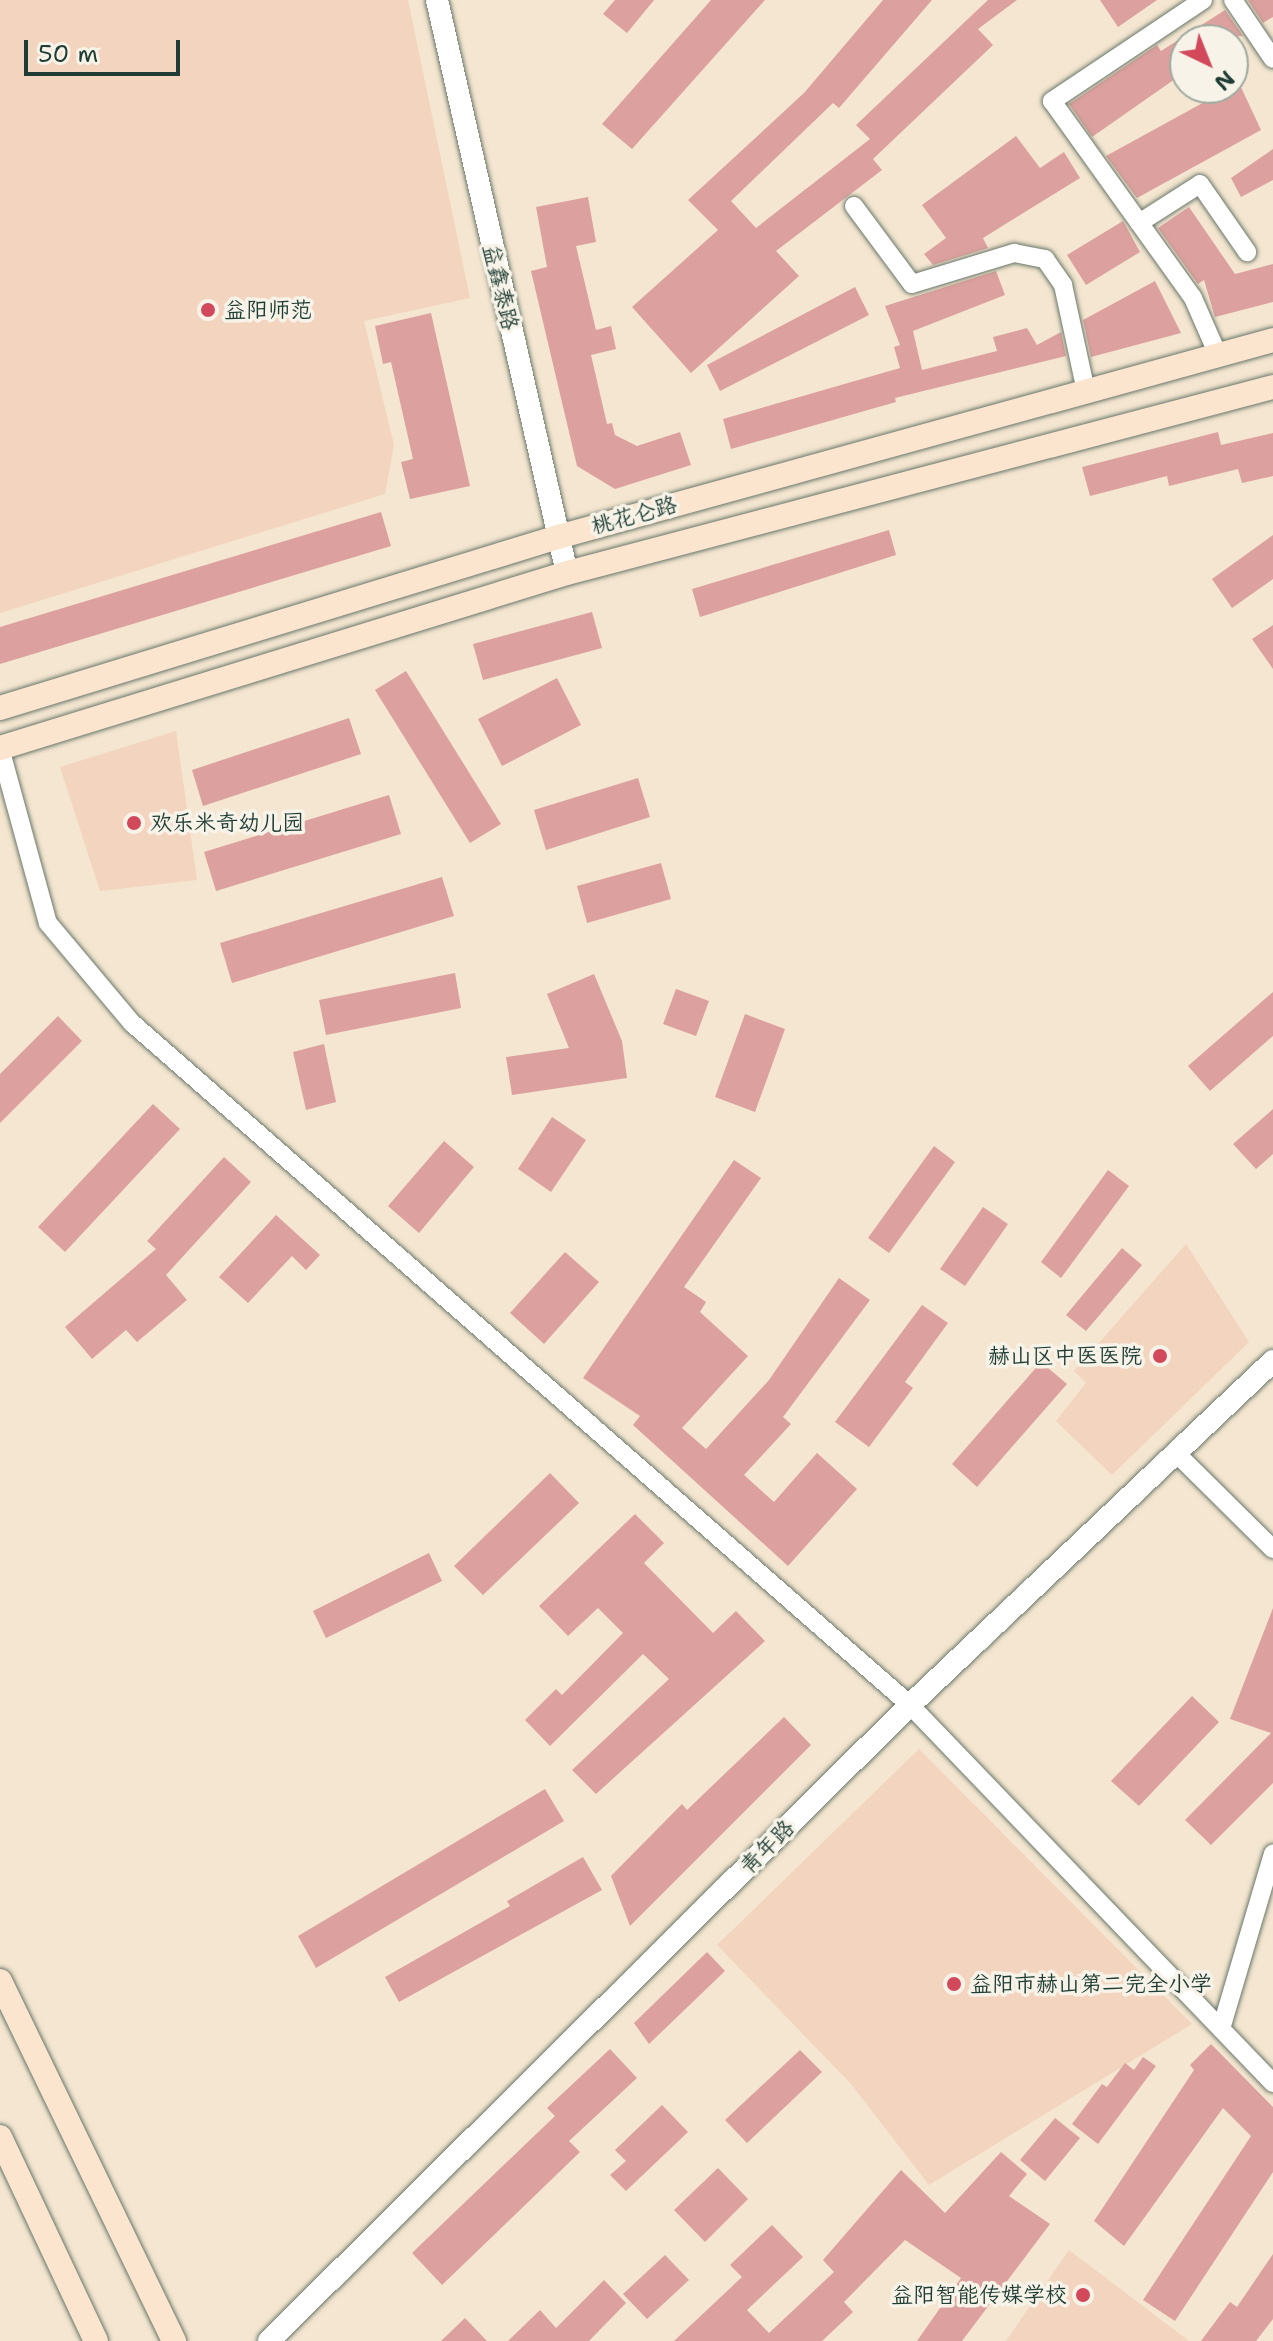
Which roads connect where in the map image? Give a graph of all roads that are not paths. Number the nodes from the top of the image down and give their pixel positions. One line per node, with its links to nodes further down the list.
1 (437, 0): 12 (street, 益鑫泰路)
2 (1203, 0): 6 (street)
3 (1233, 0): 4 (street)
4 (1273, 59)
5 (854, 206): 11 (street)
6 (1139, 223): 7 (street); 9 (street)
7 (1247, 252)
8 (1273, 340): 9 (main road, 桃花仑路)
9 (1218, 355): 11 (main road, 桃花仑路)
10 (1273, 387): 13 (main road, 桃花仑路)
11 (1086, 391): 12 (main road, 桃花仑路)
12 (558, 537): 13 (street, 益鑫泰路); 14 (main road, 桃花仑路)
13 (567, 573): 15 (main road, 桃花仑路)
14 (0, 708)
15 (0, 748): 19 (street)
16 (1273, 1361): 17 (street, 青年路)
17 (1177, 1454): 18 (street); 19 (street, 青年路)
18 (1273, 1549)
19 (910, 1705): 22 (street); 27 (street, 青年路)
20 (1273, 1854): 22 (street)
21 (0, 1981): 26 (main road)
22 (1221, 2029): 23 (street)
23 (1273, 2083)
24 (0, 2137): 25 (main road)
25 (96, 2341)
26 (174, 2341)
27 (269, 2341)

